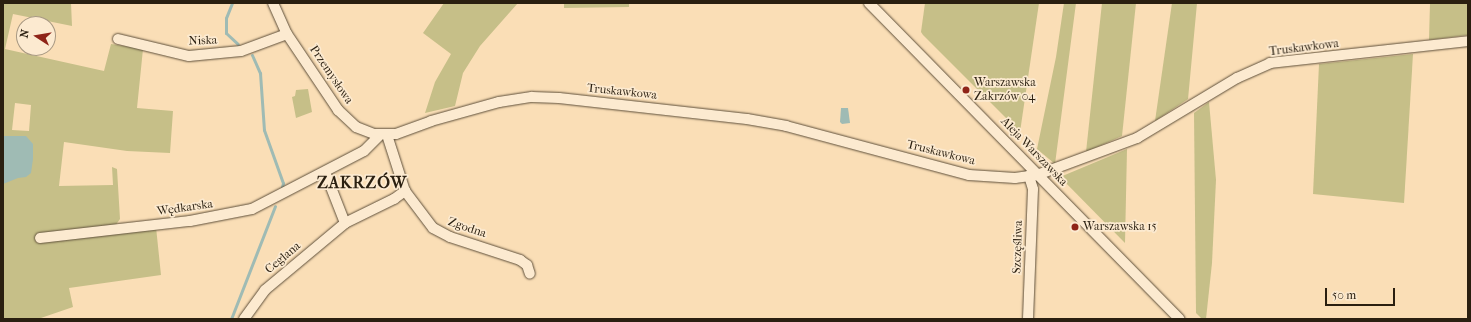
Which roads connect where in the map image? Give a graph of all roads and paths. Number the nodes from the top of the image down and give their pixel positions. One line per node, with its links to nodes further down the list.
1 (273, 3): 3 (street, Przemysłowa)
2 (870, 3): 8 (street, Aleja Warszawska)
3 (287, 34): 4 (street, Niska); 6 (street, Przemysłowa)
4 (118, 39)
5 (1468, 41): 8 (street, Truskawkowa)
6 (386, 135): 7 (street, Wędkarska); 8 (street, Truskawkowa); 9 (street, Zgodna)
7 (325, 172): 10 (street); 11 (street, Wędkarska)
8 (1033, 175): 14 (street, Szczęśliwa); 15 (street, Aleja Warszawska)
9 (405, 191): 10 (street, Ceglana); 12 (street, Zgodna)
10 (344, 223): 13 (street, Ceglana)
11 (40, 238)
12 (530, 274)
13 (244, 319)
14 (1028, 319)
15 (1180, 319)

